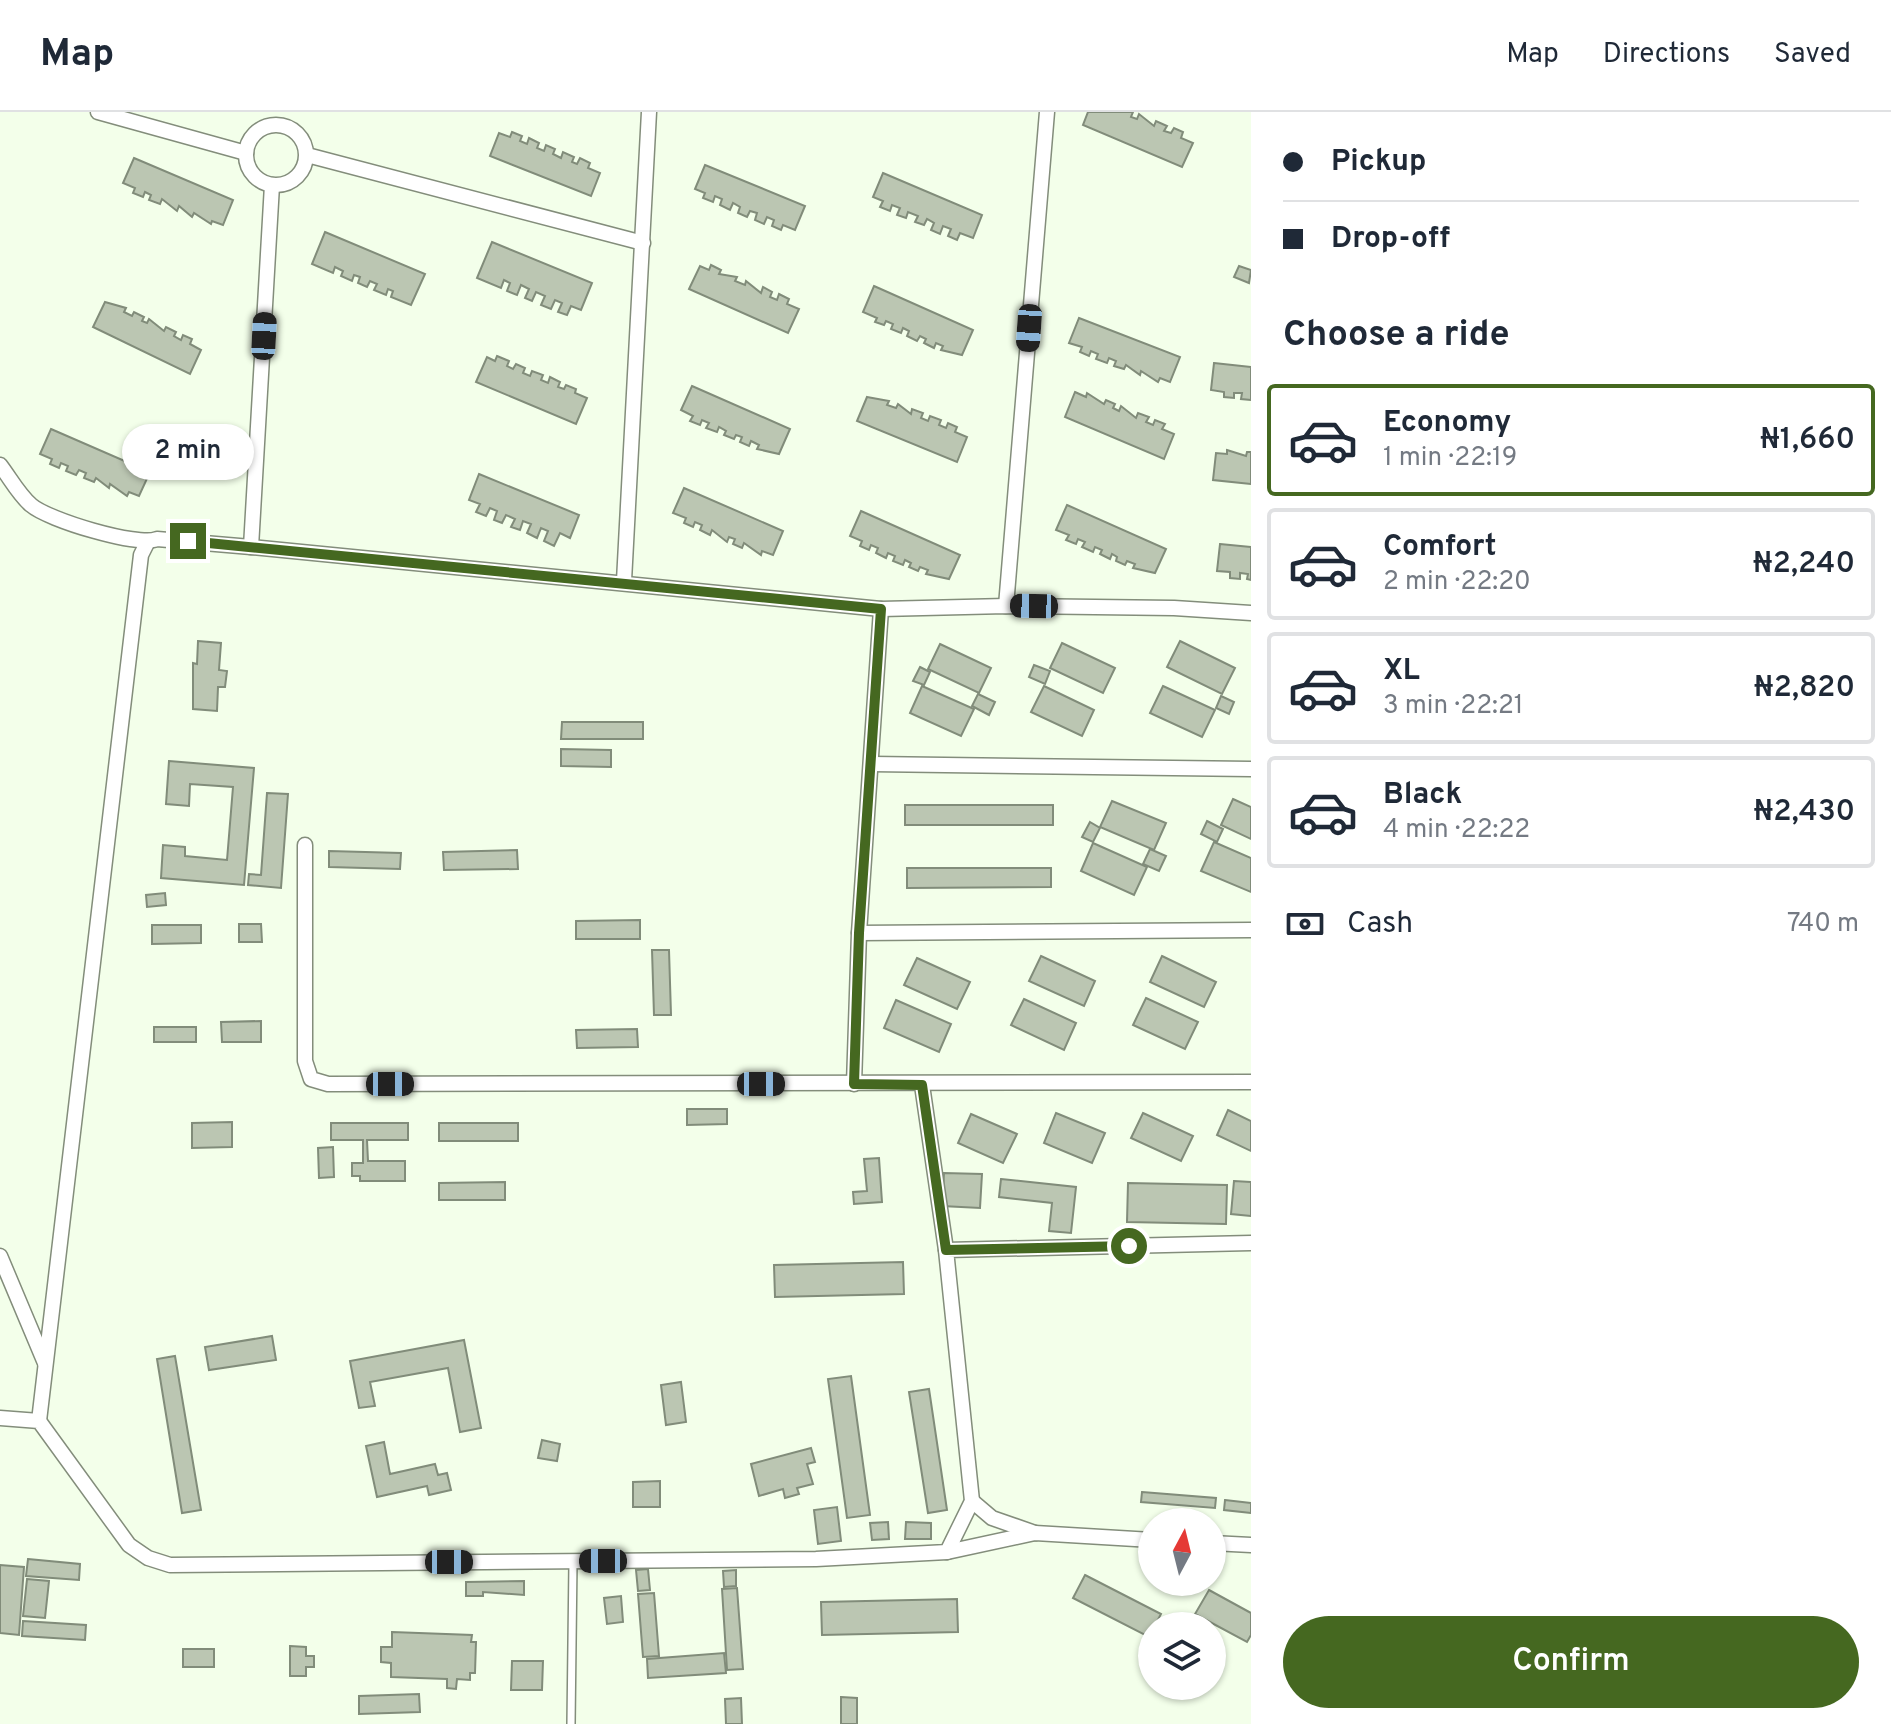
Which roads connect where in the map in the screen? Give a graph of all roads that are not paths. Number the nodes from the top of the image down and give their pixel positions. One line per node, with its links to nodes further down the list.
1 (98, 112): 5 (street)
2 (649, 112): 8 (street)
3 (1047, 112): 13 (street)
4 (278, 118): 5 (street); 6 (street)
5 (246, 153): 7 (street)
6 (307, 155): 7 (street); 8 (street)
7 (272, 185): 11 (street)
8 (643, 243): 12 (street)
9 (0, 465): 10 (street)
10 (147, 543): 11 (street); 27 (street)
11 (251, 547): 12 (street)
12 (624, 581): 14 (street)
13 (1006, 606): 14 (street); 15 (street)
14 (881, 609): 16 (street)
15 (1251, 613)
16 (872, 764): 17 (street); 20 (street)
17 (1251, 769)
18 (305, 845): 22 (street)
19 (1251, 930): 20 (street)
20 (859, 933): 22 (street)
21 (1251, 1082): 23 (street)
22 (854, 1084): 23 (street)
23 (922, 1085): 25 (street)
24 (1251, 1243): 25 (street)
25 (946, 1250): 30 (street)
26 (0, 1256): 27 (street)
27 (45, 1363): 29 (street)
28 (0, 1418): 29 (street)
29 (39, 1421): 36 (street)
30 (972, 1501): 31 (street); 35 (street)
31 (1035, 1533): 32 (street); 35 (street)
32 (1138, 1539)
33 (1226, 1544): 34 (street)
34 (1251, 1545)
35 (947, 1552): 36 (street)
36 (573, 1561): 37 (lane)
37 (571, 1724)

